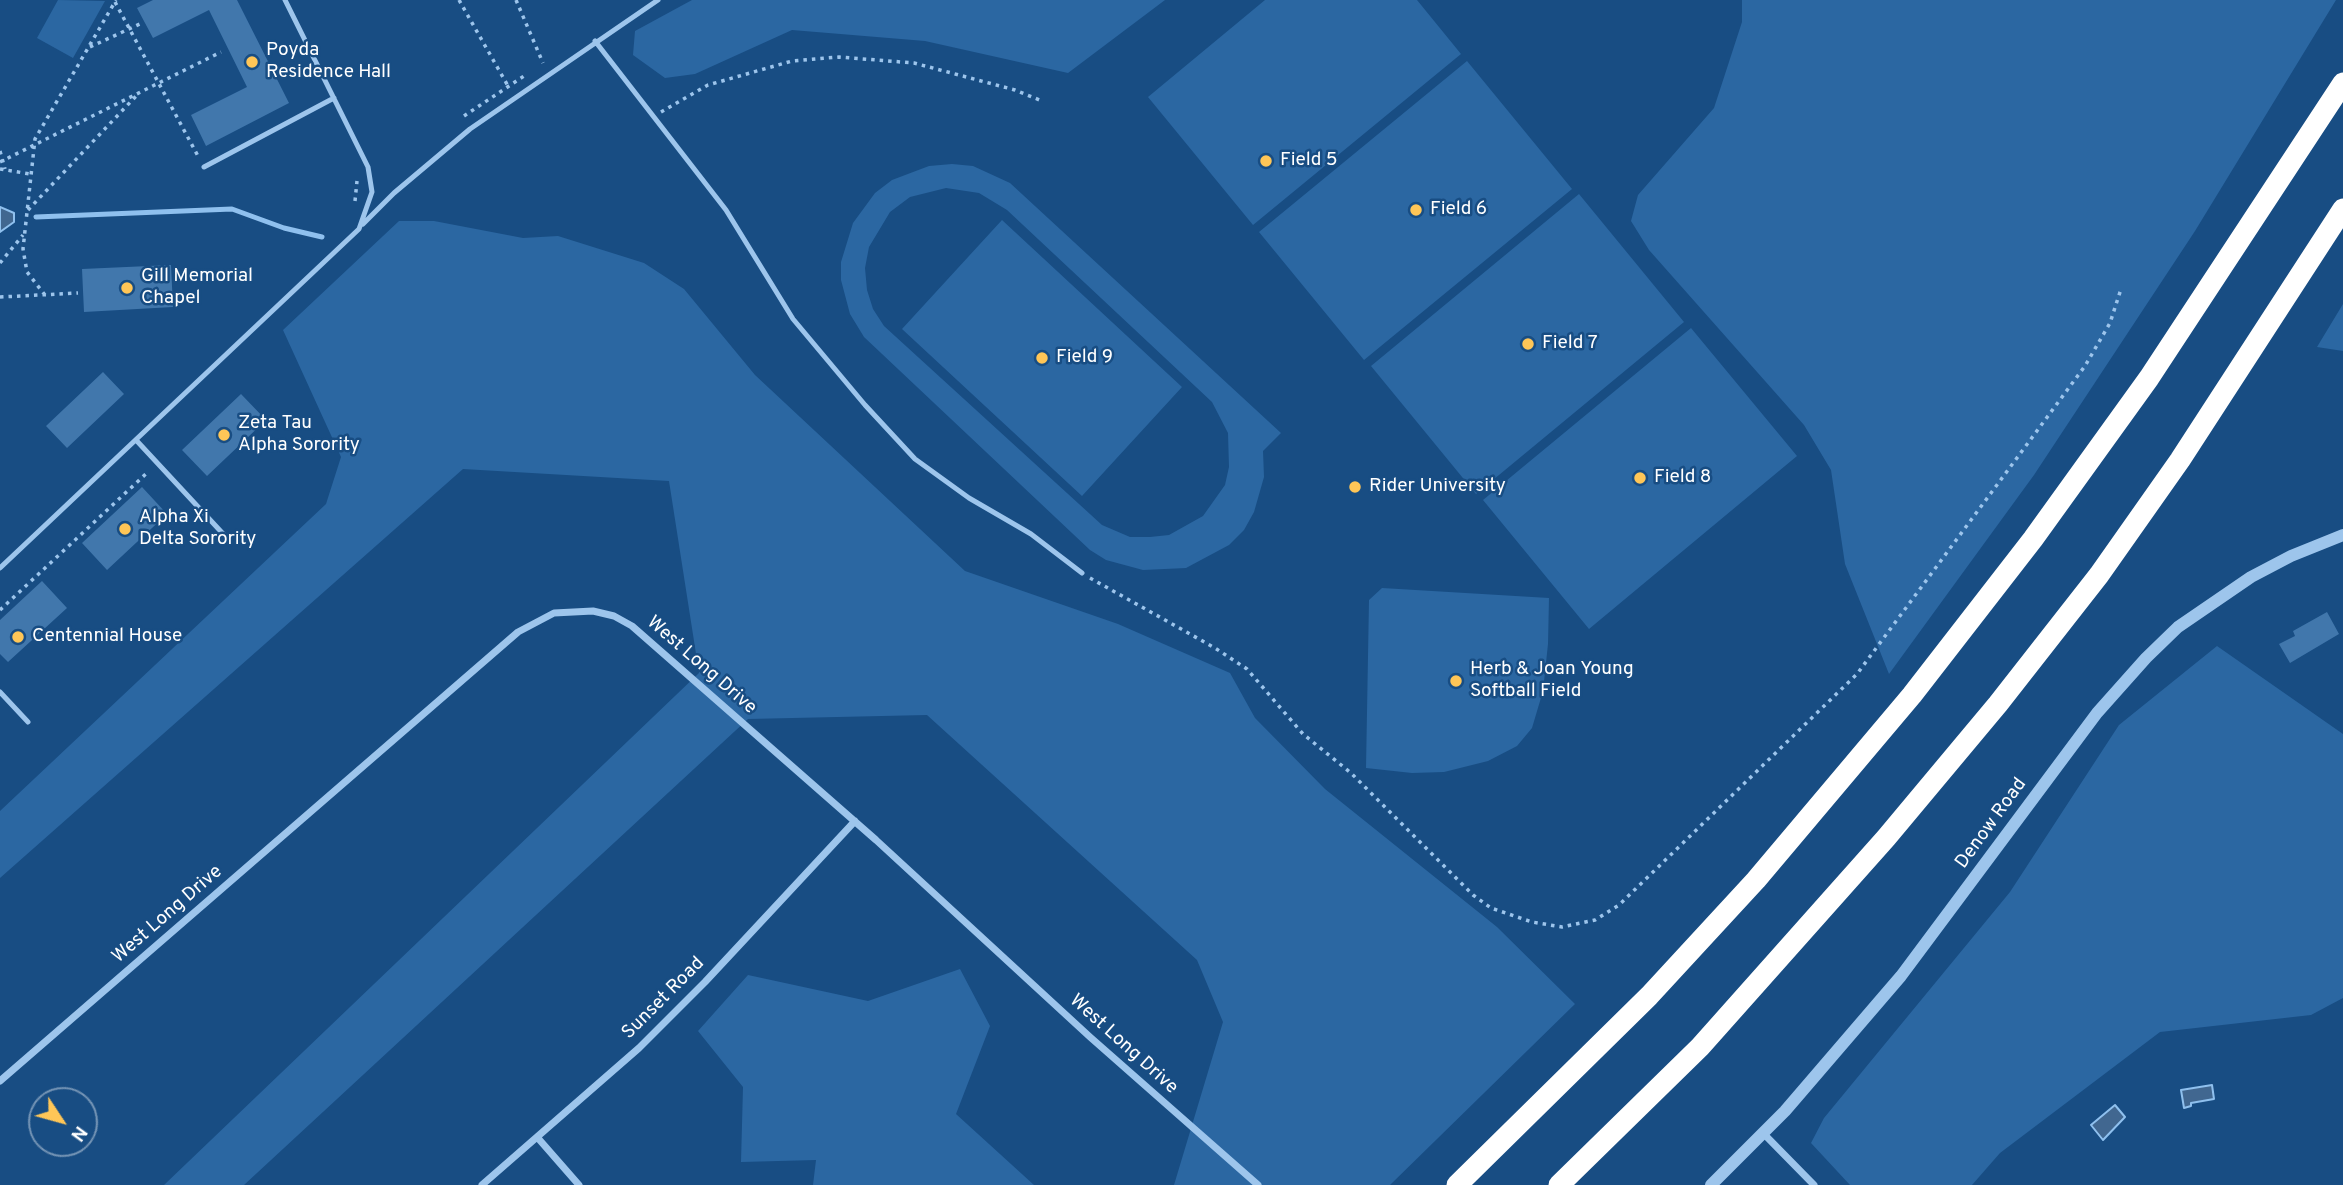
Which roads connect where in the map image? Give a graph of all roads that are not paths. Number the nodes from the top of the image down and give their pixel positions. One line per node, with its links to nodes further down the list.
1 (285, 0): 5 (lane)
2 (658, 0): 3 (lane)
3 (595, 41): 8 (lane); 13 (lane)
4 (2343, 83): 23 (highway)
5 (334, 98): 6 (lane); 8 (lane)
6 (204, 167)
7 (2343, 209): 24 (highway)
8 (359, 229): 9 (lane)
9 (136, 440): 11 (lane); 12 (lane)
10 (2343, 535): 18 (street, Denow Road)
11 (226, 537)
12 (0, 568)
13 (1082, 573)
14 (0, 692): 15 (lane)
15 (28, 722)
16 (855, 821): 17 (street, West Long Drive); 19 (street, Sunset Road); 22 (street, West Long Drive)
17 (0, 1082)
18 (1763, 1133): 25 (street, Denow Road); 26 (street)
19 (537, 1137): 20 (street, Sunset Road); 21 (street)
20 (482, 1185)
21 (579, 1185)
22 (1258, 1185)
23 (1457, 1185)
24 (1559, 1185)
25 (1711, 1185)
26 (1814, 1185)

